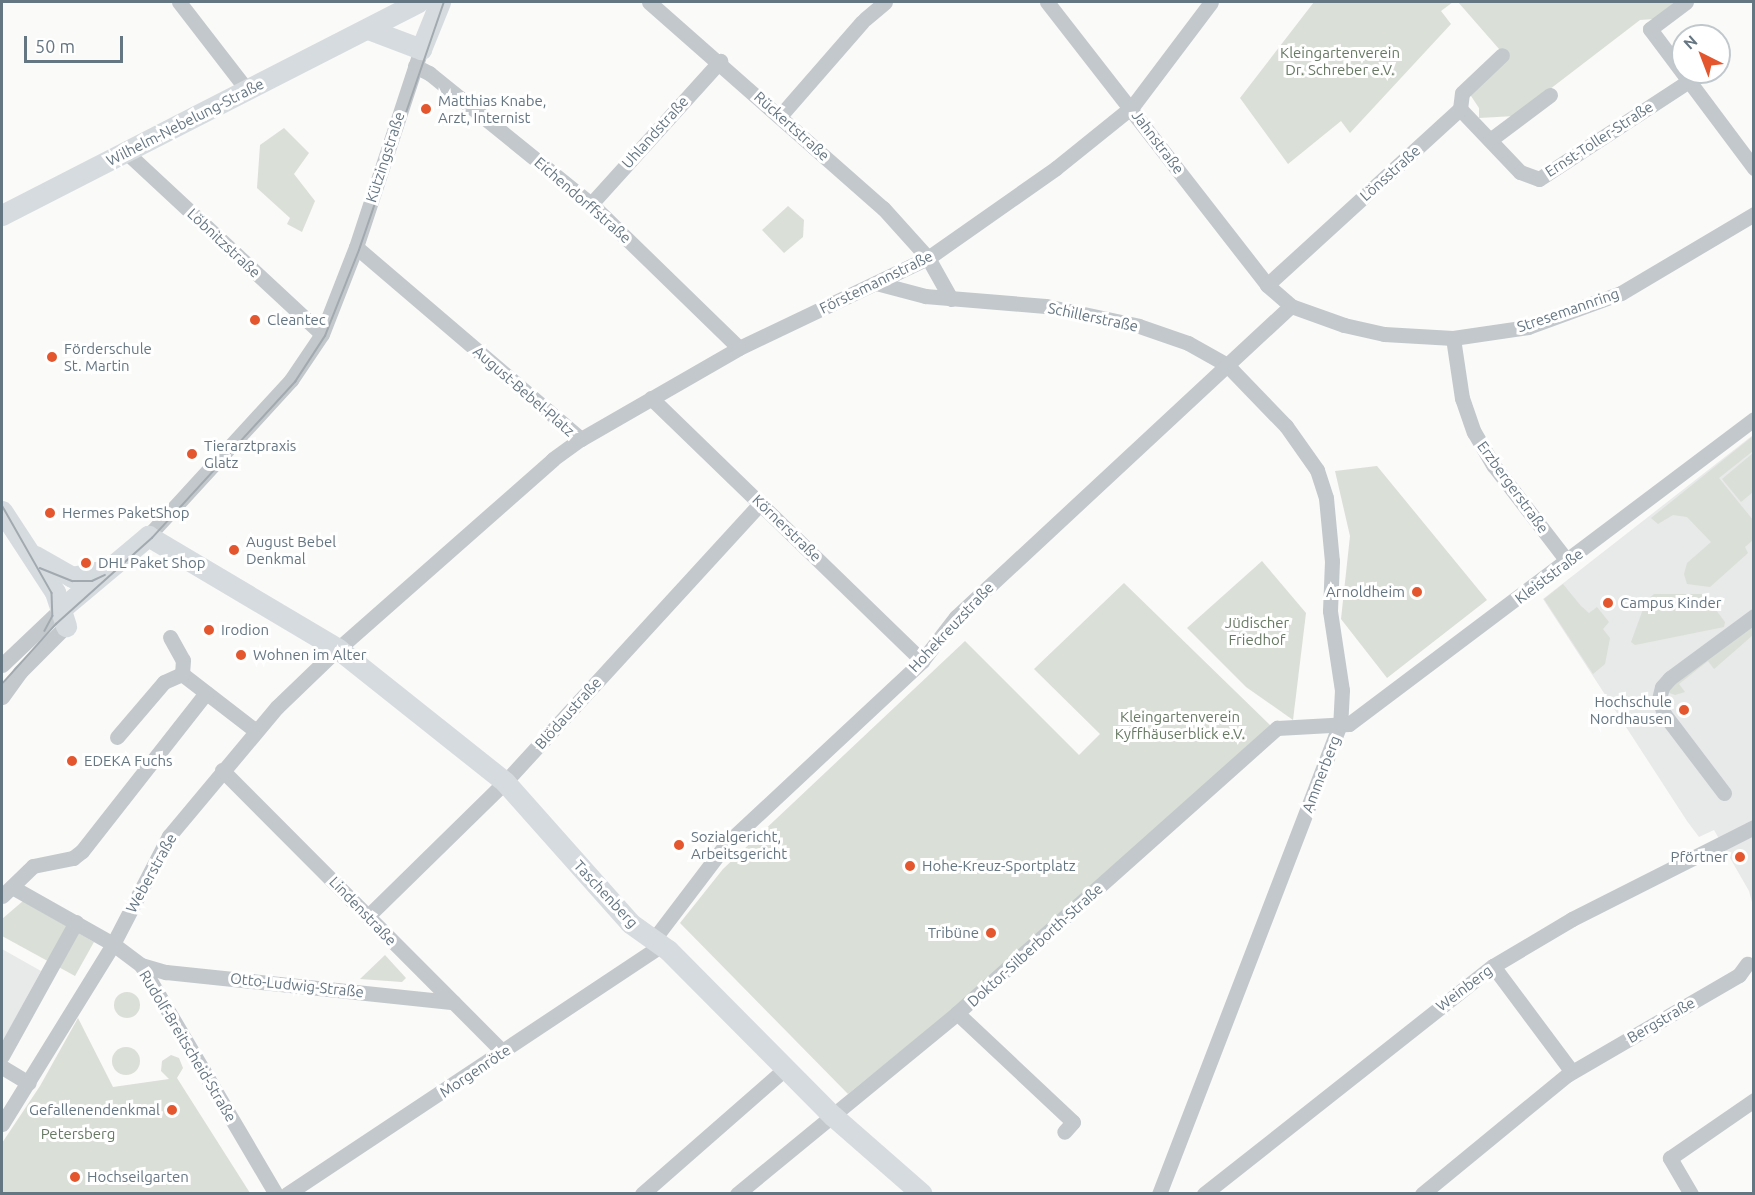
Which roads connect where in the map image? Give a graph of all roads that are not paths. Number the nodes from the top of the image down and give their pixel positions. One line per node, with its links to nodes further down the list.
1 (179, 2): 16 (street)
2 (418, 2): 9 (main road, Wilhelm-Nebelung-Straße)
3 (440, 2): 11 (main road)
4 (885, 2): 20 (street)
5 (1047, 2): 18 (street, Jahnstraße)
6 (1211, 2): 18 (street, Förstemannstraße)
7 (1686, 2): 12 (street)
8 (655, 3): 13 (street, Rückertstraße)
9 (368, 29): 11 (main road); 16 (main road, Wilhelm-Nebelung-Straße)
10 (1502, 55): 19 (street, Lönsstraße)
11 (418, 57): 24 (street, Eichendorffstraße); 27 (street, Kützingstraße)
12 (1671, 57)
13 (720, 61): 20 (street, Rückertstraße); 24 (street, Uhlandstraße)
14 (1684, 84): 21 (street, Ernst-Toller-Straße)
15 (1691, 84): 23 (street)
16 (247, 90): 22 (main road, Wilhelm-Nebelung-Straße)
17 (1550, 95): 21 (street)
18 (1131, 107): 28 (street, Förstemannstraße); 30 (street, Jahnstraße)
19 (1460, 109): 21 (street, Ernst-Toller-Straße); 30 (street, Lönsstraße)
20 (780, 116): 28 (street, Rückertstraße)
21 (1490, 140)
22 (126, 152): 26 (main road, Wilhelm-Nebelung-Straße); 33 (street, Löbnitzstraße)
23 (1754, 168)
24 (591, 204): 35 (street, Eichendorffstraße)
25 (1754, 214): 34 (street, Stresemannring)
26 (2, 215)
27 (356, 248): 33 (street); 39 (street, August-Bebel-Platz)
28 (928, 258): 29 (street, Förstemannstraße); 31 (street)
29 (876, 283): 31 (street, Schillerstraße); 35 (street, Förstemannstraße)
30 (1267, 285): 32 (street, Stresemannring)
31 (951, 299): 36 (street, Schillerstraße)
32 (1291, 306): 34 (street, Stresemannring); 36 (street, Hohekreuzstraße)
33 (322, 334): 42 (street)
34 (1453, 338): 44 (street, Erzbergerstraße)
35 (739, 348): 37 (street, Förstemannstraße)
36 (1227, 365): 50 (street, Hohekreuzstraße); 55 (street, Ammerberg)
37 (651, 398): 39 (street, Förstemannstraße); 40 (street, Körnerstraße)
38 (1754, 419): 44 (street, Kleiststraße)
39 (581, 439): 49 (street, August-Bebel-Platz)
40 (761, 503): 50 (street, Körnerstraße); 59 (street, Blödaustraße)
41 (2, 511): 43 (main road)
42 (148, 536): 45 (main road); 49 (main road)
43 (27, 552): 45 (main road); 47 (main road)
44 (1568, 562): 55 (street, Kleiststraße)
45 (117, 565): 47 (main road)
46 (1754, 616): 60 (street)
47 (63, 617): 51 (street); 54 (street)
48 (170, 637): 52 (street)
49 (338, 649): 56 (street, Weberstraße); 59 (main road, Taschenberg)
50 (922, 660): 65 (street, Hohekreuzstraße)
51 (2, 665)
52 (182, 674): 53 (street); 57 (street)
53 (206, 693): 56 (street); 62 (street)
54 (2, 697)
55 (1340, 724): 71 (street, Doktor-Silberborth-Straße); 87 (street, Ammerberg)
56 (256, 731): 58 (street, Weberstraße)
57 (117, 737)
58 (222, 770): 63 (street, Lindenstraße); 66 (street, Weberstraße)
59 (505, 782): 63 (street, Blödaustraße); 65 (main road, Taschenberg)
60 (1724, 793)
61 (1754, 827): 69 (street, Weinberg)
62 (7, 892): 64 (street, Rudolf-Breitscheid-Straße)
63 (368, 916): 70 (street, Lindenstraße)
64 (76, 922): 66 (street, Rudolf-Breitscheid-Straße); 73 (street)
65 (658, 942): 72 (street, Morgenröte); 75 (main road, Taschenberg)
66 (113, 944): 68 (street, Rudolf-Breitscheid-Straße); 77 (street, Weberstraße)
67 (1747, 964): 76 (street, Bergstraße)
68 (141, 965): 70 (street, Otto-Ludwig-Straße); 82 (street, Rudolf-Breitscheid-Straße)
69 (1493, 966): 76 (street); 88 (street, Weinberg)
70 (453, 1002): 72 (street, Lindenstraße)
71 (957, 1013): 79 (street, Doktor-Silberborth-Straße); 81 (street)
72 (503, 1052): 83 (street, Morgenröte)
73 (2, 1056)
74 (2, 1067): 77 (street)
75 (786, 1068): 79 (main road, Taschenberg); 84 (street)
76 (1572, 1072): 89 (street, Bergstraße)
77 (29, 1083): 80 (street, Weberstraße)
78 (1754, 1100): 90 (street)
79 (833, 1116): 85 (street, Doktor-Silberborth-Straße); 86 (main road, Taschenberg)
80 (2, 1124)
81 (1064, 1131)
82 (276, 1194)
83 (286, 1194)
84 (642, 1194)
85 (737, 1194)
86 (922, 1194)
87 (1159, 1194)
88 (1204, 1194)
89 (1422, 1194)
90 (1691, 1194)

